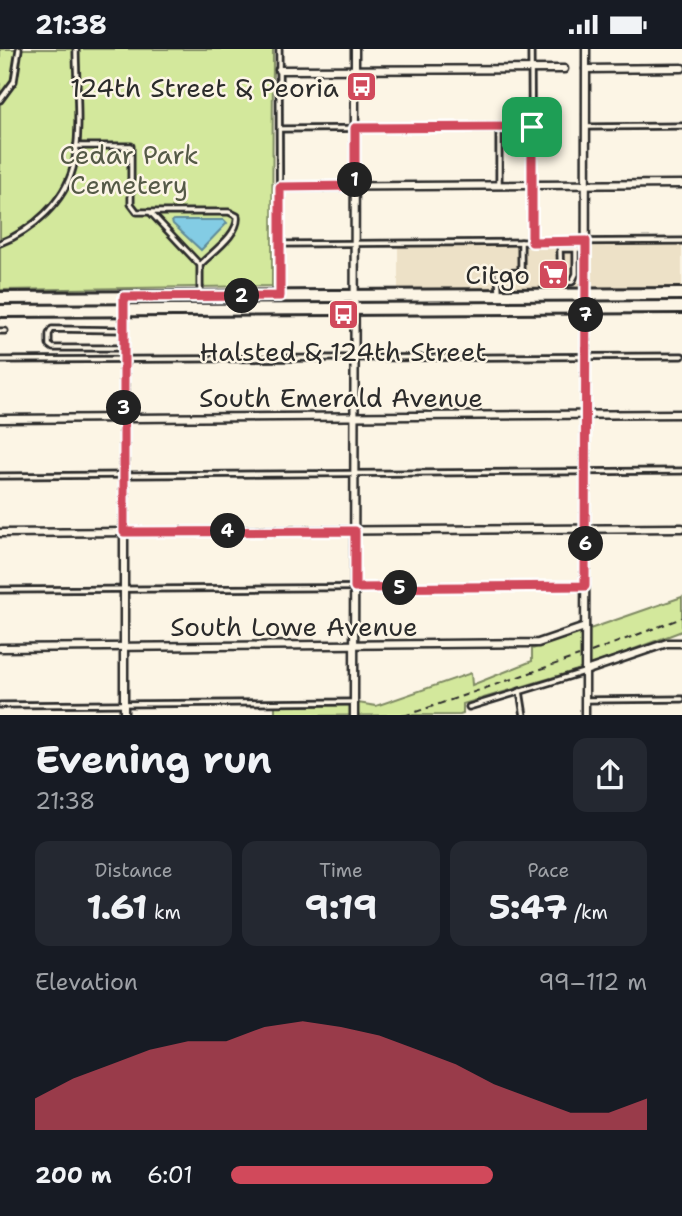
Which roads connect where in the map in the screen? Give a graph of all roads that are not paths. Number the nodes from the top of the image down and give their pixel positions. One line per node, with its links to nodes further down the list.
1 (19, 49): 13 (lane)
2 (76, 49): 20 (lane)
3 (279, 49): 11 (lane)
4 (355, 49): 12 (street)
5 (531, 49): 8 (lane)
6 (586, 49): 10 (street)
7 (682, 68): 10 (street)
8 (531, 69): 9 (street); 12 (street); 16 (lane)
9 (564, 69)
10 (586, 69): 17 (street)
11 (279, 70): 12 (street); 19 (lane)
12 (355, 70): 18 (street)
13 (0, 100)
14 (682, 126): 17 (lane)
15 (499, 127): 16 (lane); 18 (lane); 22 (lane)
16 (532, 127): 23 (lane)
17 (586, 127): 24 (street)
18 (355, 128): 19 (lane); 25 (street)
19 (279, 129): 26 (lane)
20 (76, 146): 27 (lane); 31 (lane)
21 (682, 184): 24 (street)
22 (499, 185): 23 (street); 25 (street)
23 (532, 185): 24 (street); 30 (lane)
24 (586, 185): 34 (street)
25 (355, 186): 26 (street); 32 (street)
26 (280, 187): 33 (lane)
27 (151, 213): 36 (lane); 36 (lane)
28 (682, 241): 34 (lane)
29 (521, 242): 30 (lane); 32 (lane); 40 (lane)
30 (532, 242): 34 (lane)
31 (0, 243)
32 (355, 243): 33 (lane); 43 (street)
33 (280, 244): 45 (lane)
34 (586, 245): 35 (lane); 38 (street)
35 (576, 249): 37 (lane); 39 (lane)
36 (200, 265): 44 (lane)
37 (576, 274): 38 (lane); 39 (lane)
38 (586, 275): 41 (street)
39 (560, 288): 40 (main road); 41 (main road)
40 (499, 294): 43 (main road)
41 (586, 294): 42 (main road); 48 (street)
42 (682, 294)
43 (356, 295): 45 (main road); 50 (street)
44 (201, 296): 45 (main road); 46 (main road)
45 (280, 296)
46 (124, 297): 47 (main road); 51 (street)
47 (0, 298)
48 (586, 307): 49 (main road); 50 (main road); 56 (street)
49 (682, 307)
50 (355, 309): 51 (main road); 57 (street)
51 (124, 310): 52 (main road); 53 (street)
52 (0, 311)
53 (124, 330): 54 (street); 54 (lane)
54 (124, 348): 59 (street)
55 (682, 356): 56 (lane)
56 (586, 357): 57 (lane); 61 (street)
57 (355, 358): 59 (lane); 62 (street)
58 (0, 360): 59 (lane)
59 (124, 360): 63 (street)
60 (682, 414): 61 (street, South Emerald Avenue)
61 (586, 415): 62 (street, South Emerald Avenue); 66 (street)
62 (355, 417): 63 (street, South Emerald Avenue); 67 (street)
63 (124, 418): 64 (street, South Emerald Avenue); 68 (street)
64 (0, 419)
65 (682, 471): 66 (lane)
66 (586, 472): 67 (lane); 71 (street)
67 (355, 474): 68 (lane); 72 (street)
68 (124, 475): 69 (lane); 73 (street)
69 (0, 476)
70 (682, 528): 71 (street)
71 (586, 529): 72 (street); 75 (street)
72 (355, 531): 73 (street); 76 (street)
73 (124, 532): 74 (street); 78 (street)
74 (0, 533)
75 (585, 586): 76 (lane); 79 (street)
76 (355, 588): 78 (lane); 81 (street)
77 (0, 590): 78 (lane)
78 (124, 590): 82 (street)
79 (585, 627): 81 (street, South Lowe Avenue); 84 (street)
80 (682, 643): 84 (street)
81 (354, 645): 82 (street, South Lowe Avenue); 88 (street)
82 (124, 647): 83 (street, South Lowe Avenue); 89 (street)
83 (0, 648)
84 (585, 671): 85 (lane); 87 (street)
85 (520, 691): 91 (lane); 94 (lane)
86 (682, 699): 87 (lane)
87 (585, 700): 95 (street)
88 (354, 702): 89 (lane); 93 (street)
89 (124, 704): 90 (lane); 92 (street)
90 (0, 705)
91 (469, 707)
92 (124, 715)
93 (354, 715)
94 (524, 715)
95 (585, 715)

